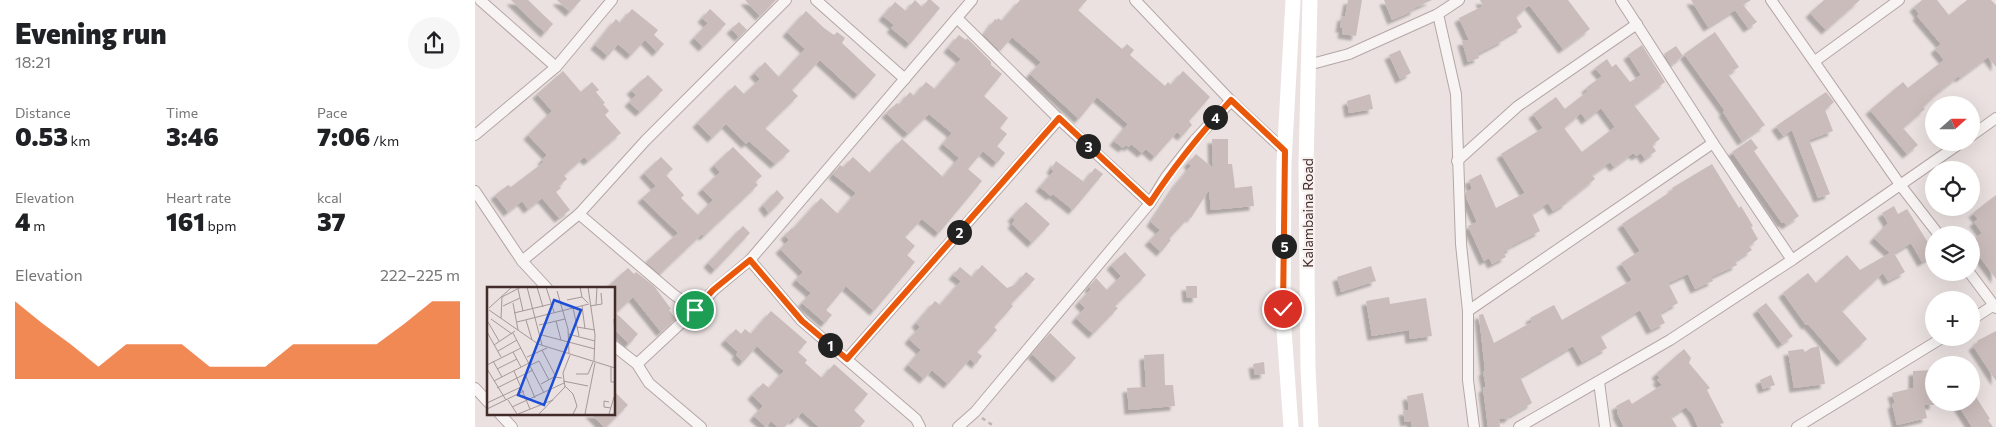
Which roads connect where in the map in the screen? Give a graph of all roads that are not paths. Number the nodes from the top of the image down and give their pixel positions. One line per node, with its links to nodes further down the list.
1 (480, 0): 18 (street)
2 (786, 0): 32 (street)
3 (816, 0): 19 (street)
4 (972, 0): 14 (street)
5 (1135, 0): 20 (street)
6 (1293, 0): 26 (main road, Kalambaina Road)
7 (1310, 0): 17 (main road, Kalambaina Road)
8 (1459, 0): 13 (street)
9 (1621, 0): 15 (street)
10 (1771, 0): 16 (street)
11 (1899, 0): 16 (street)
12 (607, 2): 18 (street)
13 (1438, 14): 17 (street); 28 (street)
14 (957, 18): 19 (street); 21 (street)
15 (1637, 24): 25 (street); 28 (street)
16 (1815, 61): 29 (street)
17 (1308, 66): 56 (main road, Kalambaina Road)
18 (556, 67): 24 (street)
19 (905, 78): 34 (street)
20 (1231, 100): 26 (street); 31 (street)
21 (1059, 118): 31 (street); 45 (street)
22 (1996, 118): 23 (street)
23 (1980, 130)
24 (475, 135)
25 (1713, 142): 35 (street); 41 (street)
26 (1285, 151): 55 (main road, Kalambaina Road)
27 (1950, 151): 29 (street)
28 (1457, 161): 41 (street)
29 (1901, 186): 33 (street); 35 (street)
30 (475, 191): 36 (street)
31 (1150, 203): 54 (street)
32 (579, 214): 36 (street); 40 (street)
33 (1932, 226)
34 (750, 260): 40 (street); 45 (street)
35 (1793, 260): 47 (street)
36 (522, 261): 38 (street)
37 (1976, 281): 39 (street)
38 (546, 287)
39 (1995, 307): 42 (street)
40 (695, 310): 46 (street)
41 (1468, 311): 57 (street)
42 (1980, 315)
43 (1929, 346): 60 (street)
44 (615, 347): 46 (street)
45 (847, 359): 53 (street)
46 (637, 364): 52 (street)
47 (1599, 382): 58 (street); 59 (street)
48 (475, 388): 49 (street)
49 (487, 401)
50 (500, 414): 51 (street)
51 (512, 427)
52 (701, 427)
53 (921, 427)
54 (958, 427)
55 (1291, 427)
56 (1311, 427)
57 (1474, 427)
58 (1519, 427)
59 (1605, 427)
60 (1797, 427)

